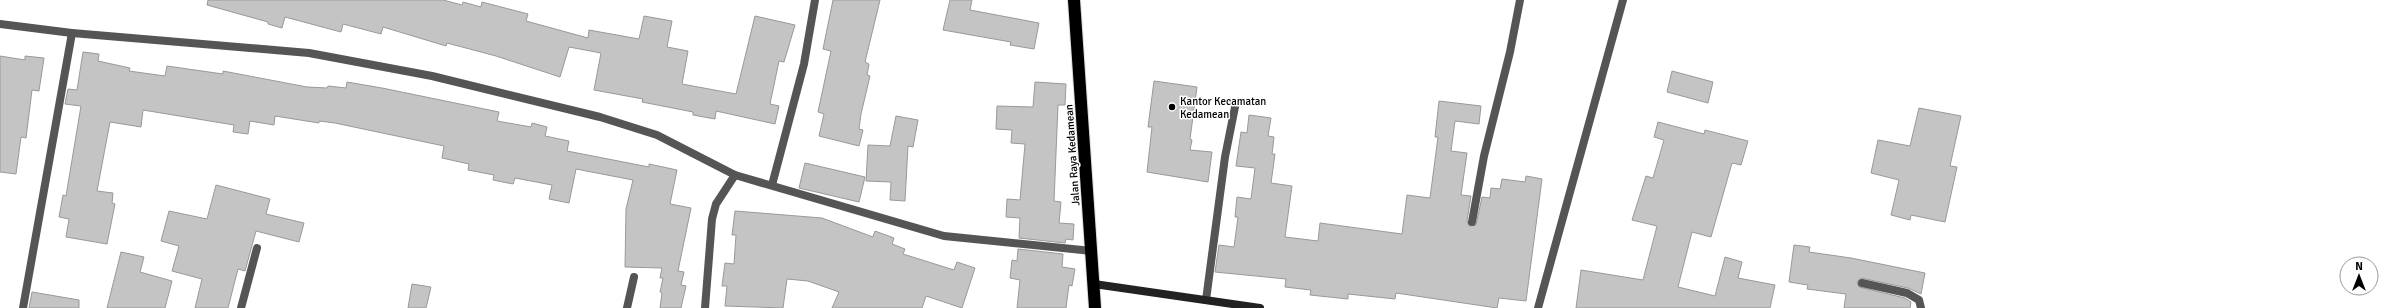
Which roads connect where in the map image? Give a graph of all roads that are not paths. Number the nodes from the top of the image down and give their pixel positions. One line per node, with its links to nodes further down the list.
1 (815, 0): 9 (street)
2 (1074, 0): 12 (highway, Jalan Raya Kedamean)
3 (1520, 0): 10 (street)
4 (1623, 0): 23 (street)
5 (0, 24): 6 (street)
6 (72, 33): 8 (street); 17 (street)
7 (1235, 107): 16 (street)
8 (735, 175): 9 (street); 20 (street)
9 (772, 185): 12 (street)
10 (1472, 222)
11 (257, 248): 18 (street)
12 (1092, 251): 15 (highway, Jalan Raya Kedamean)
13 (634, 277): 19 (street)
14 (1862, 283): 24 (street)
15 (1094, 284): 16 (main road); 21 (highway, Jalan Raya Kedamean)
16 (1206, 300): 22 (main road)
17 (23, 308)
18 (241, 308)
19 (627, 308)
20 (705, 308)
21 (1094, 308)
22 (1260, 308)
23 (1538, 308)
24 (1921, 308)

